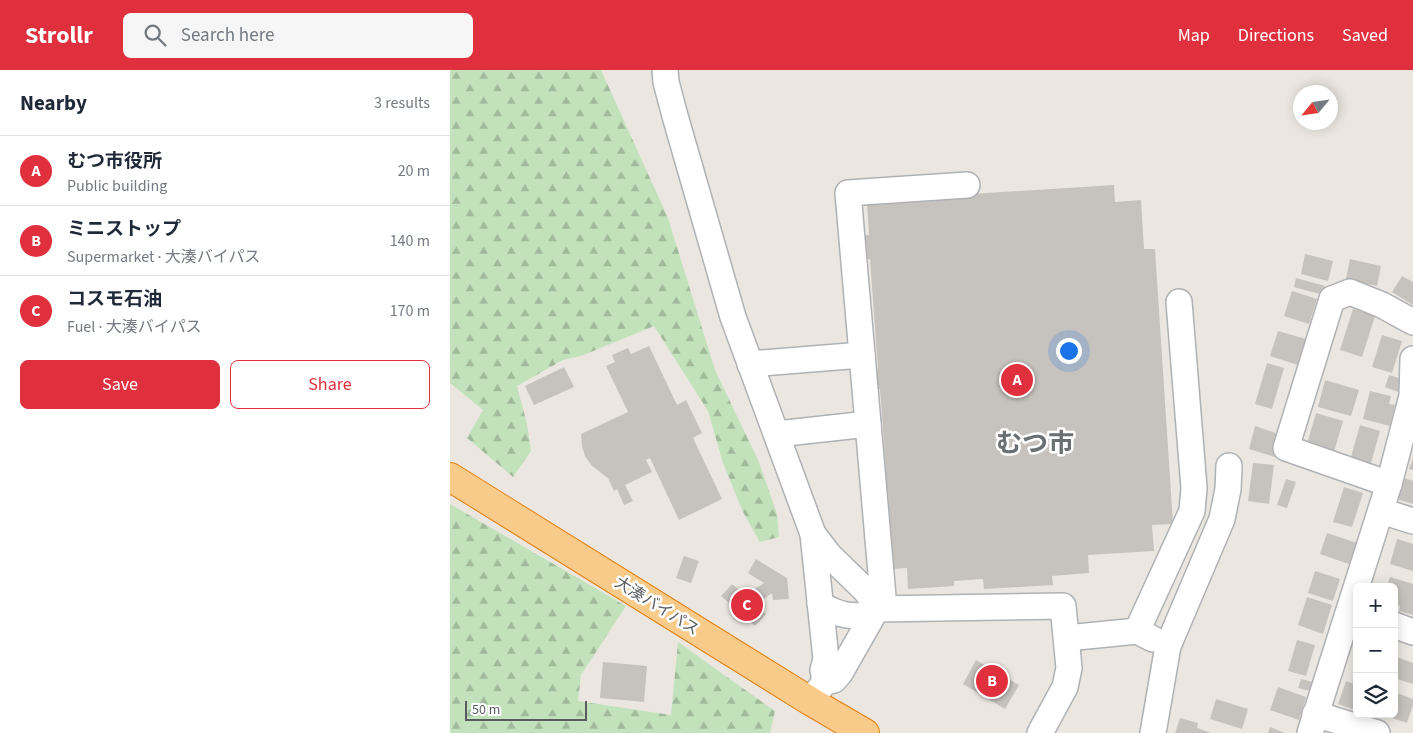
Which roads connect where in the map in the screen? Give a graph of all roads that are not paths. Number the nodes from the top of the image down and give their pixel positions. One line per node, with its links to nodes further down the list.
1 (665, 70): 7 (street)
2 (966, 185): 5 (street)
3 (1179, 302): 23 (street)
4 (1413, 322): 13 (street)
5 (862, 355): 7 (street); 9 (street)
6 (1413, 359): 8 (street)
7 (750, 364): 10 (street)
8 (1412, 396): 13 (street)
9 (868, 424): 10 (street); 20 (street)
10 (777, 434): 16 (street)
11 (1229, 466): 26 (street)
12 (450, 477): 27 (highway, 大湊バイパス)
13 (1389, 484): 14 (street)
14 (1382, 511): 15 (street); 17 (street)
15 (1413, 521)
16 (813, 534): 18 (street); 19 (street)
17 (1361, 583)
18 (860, 585): 19 (street); 20 (street)
19 (820, 602): 20 (street); 27 (street)
20 (877, 611): 25 (street); 27 (street)
21 (1353, 612): 28 (street)
22 (1398, 626): 24 (street)
23 (1137, 631): 25 (street); 26 (street)
24 (1413, 632)
25 (1067, 638): 30 (street)
26 (1168, 646): 31 (street)
27 (818, 692): 29 (highway, 大湊バイパス)
28 (1312, 724): 32 (street)
29 (865, 733)
30 (1040, 733)
31 (1153, 733)
32 (1377, 733)

